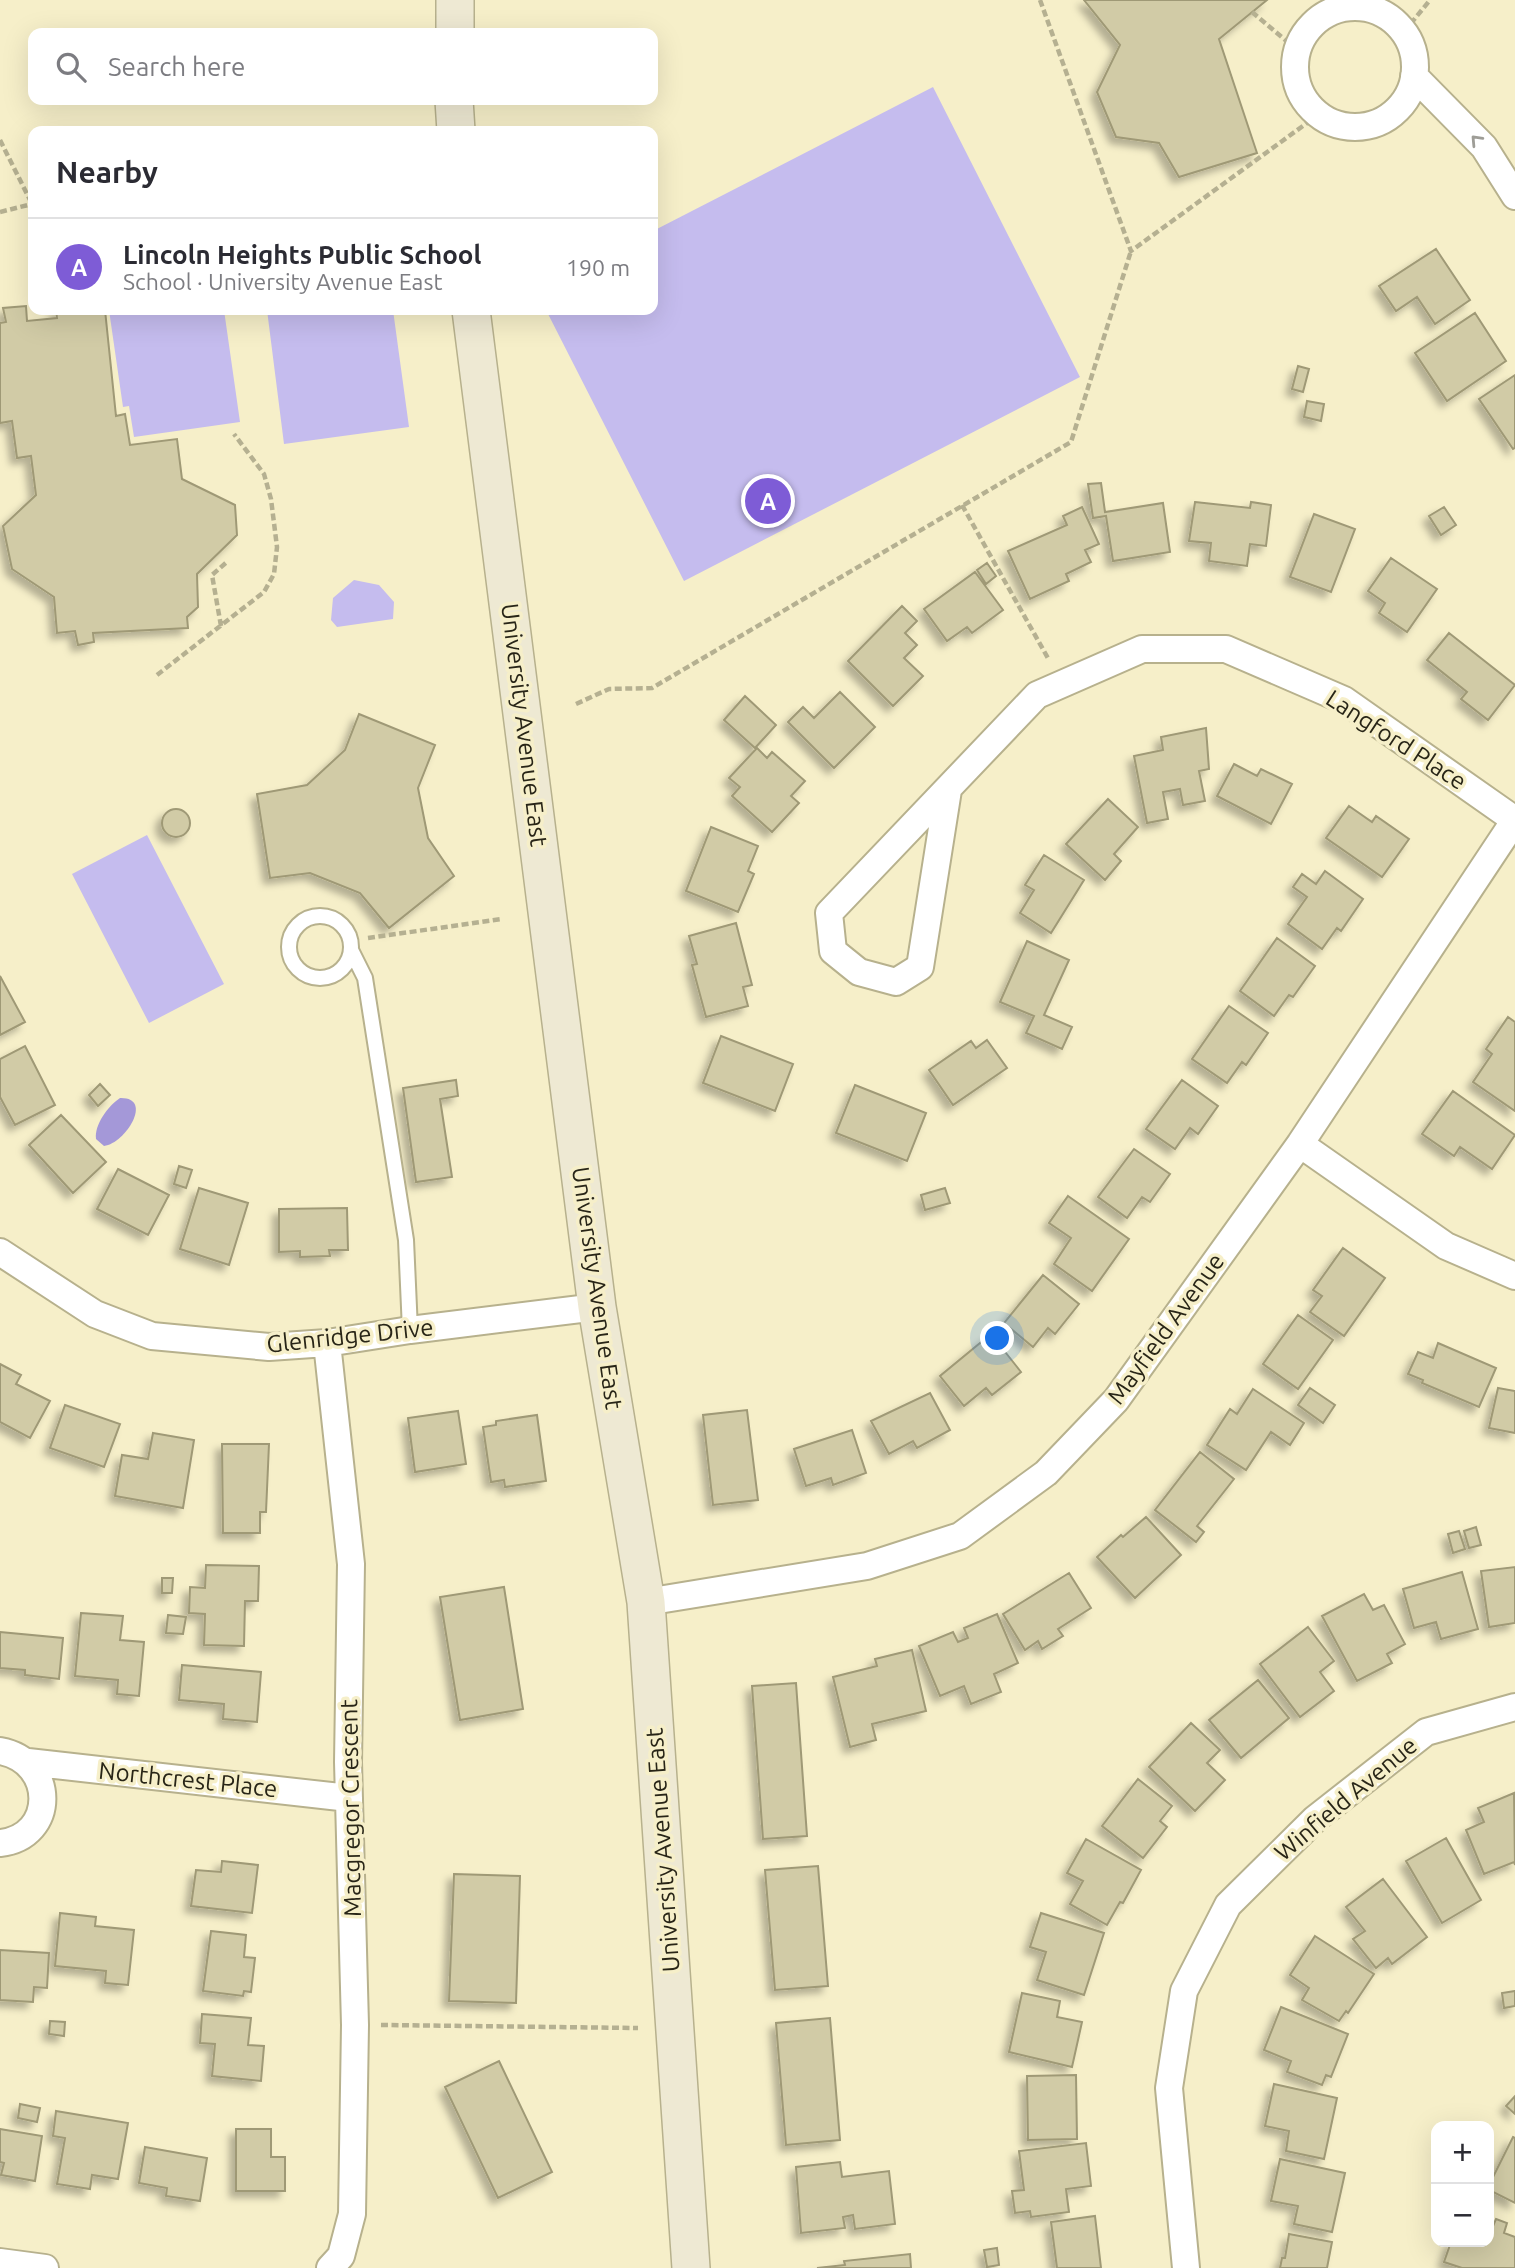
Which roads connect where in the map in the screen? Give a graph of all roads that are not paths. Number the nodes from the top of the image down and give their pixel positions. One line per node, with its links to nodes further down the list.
1 (455, 0): 2 (main road)
2 (454, 28)
3 (1414, 76): 3 (street); 6 (street, one-way to 3)
4 (454, 105): 5 (main road)
5 (456, 126)
6 (1515, 196)
7 (472, 315): 14 (main road, University Avenue East)
8 (948, 790): 8 (street, Langford Place); 9 (street, Langford Place)
9 (1515, 820): 11 (street, Mayfield Avenue)
10 (351, 945): 10 (lane); 15 (lane)
11 (1300, 1144): 13 (street); 17 (street, Mayfield Avenue)
12 (0, 1252): 16 (street, Glenridge Drive)
13 (1515, 1276)
14 (597, 1307): 15 (street, Glenridge Drive); 17 (main road, University Avenue East)
15 (410, 1330): 16 (street, Glenridge Drive)
16 (327, 1343): 21 (street, Macgregor Crescent)
17 (646, 1602): 26 (main road, University Avenue East)
18 (1515, 1707): 27 (street, Winfield Avenue)
19 (0, 1751): 20 (street, Northcrest Place)
20 (28, 1762): 21 (street, Northcrest Place); 22 (street)
21 (349, 1798): 25 (street, Macgregor Crescent)
22 (0, 1843)
23 (0, 2262): 24 (street)
24 (45, 2268)
25 (330, 2268)
26 (691, 2268)
27 (1186, 2268)

